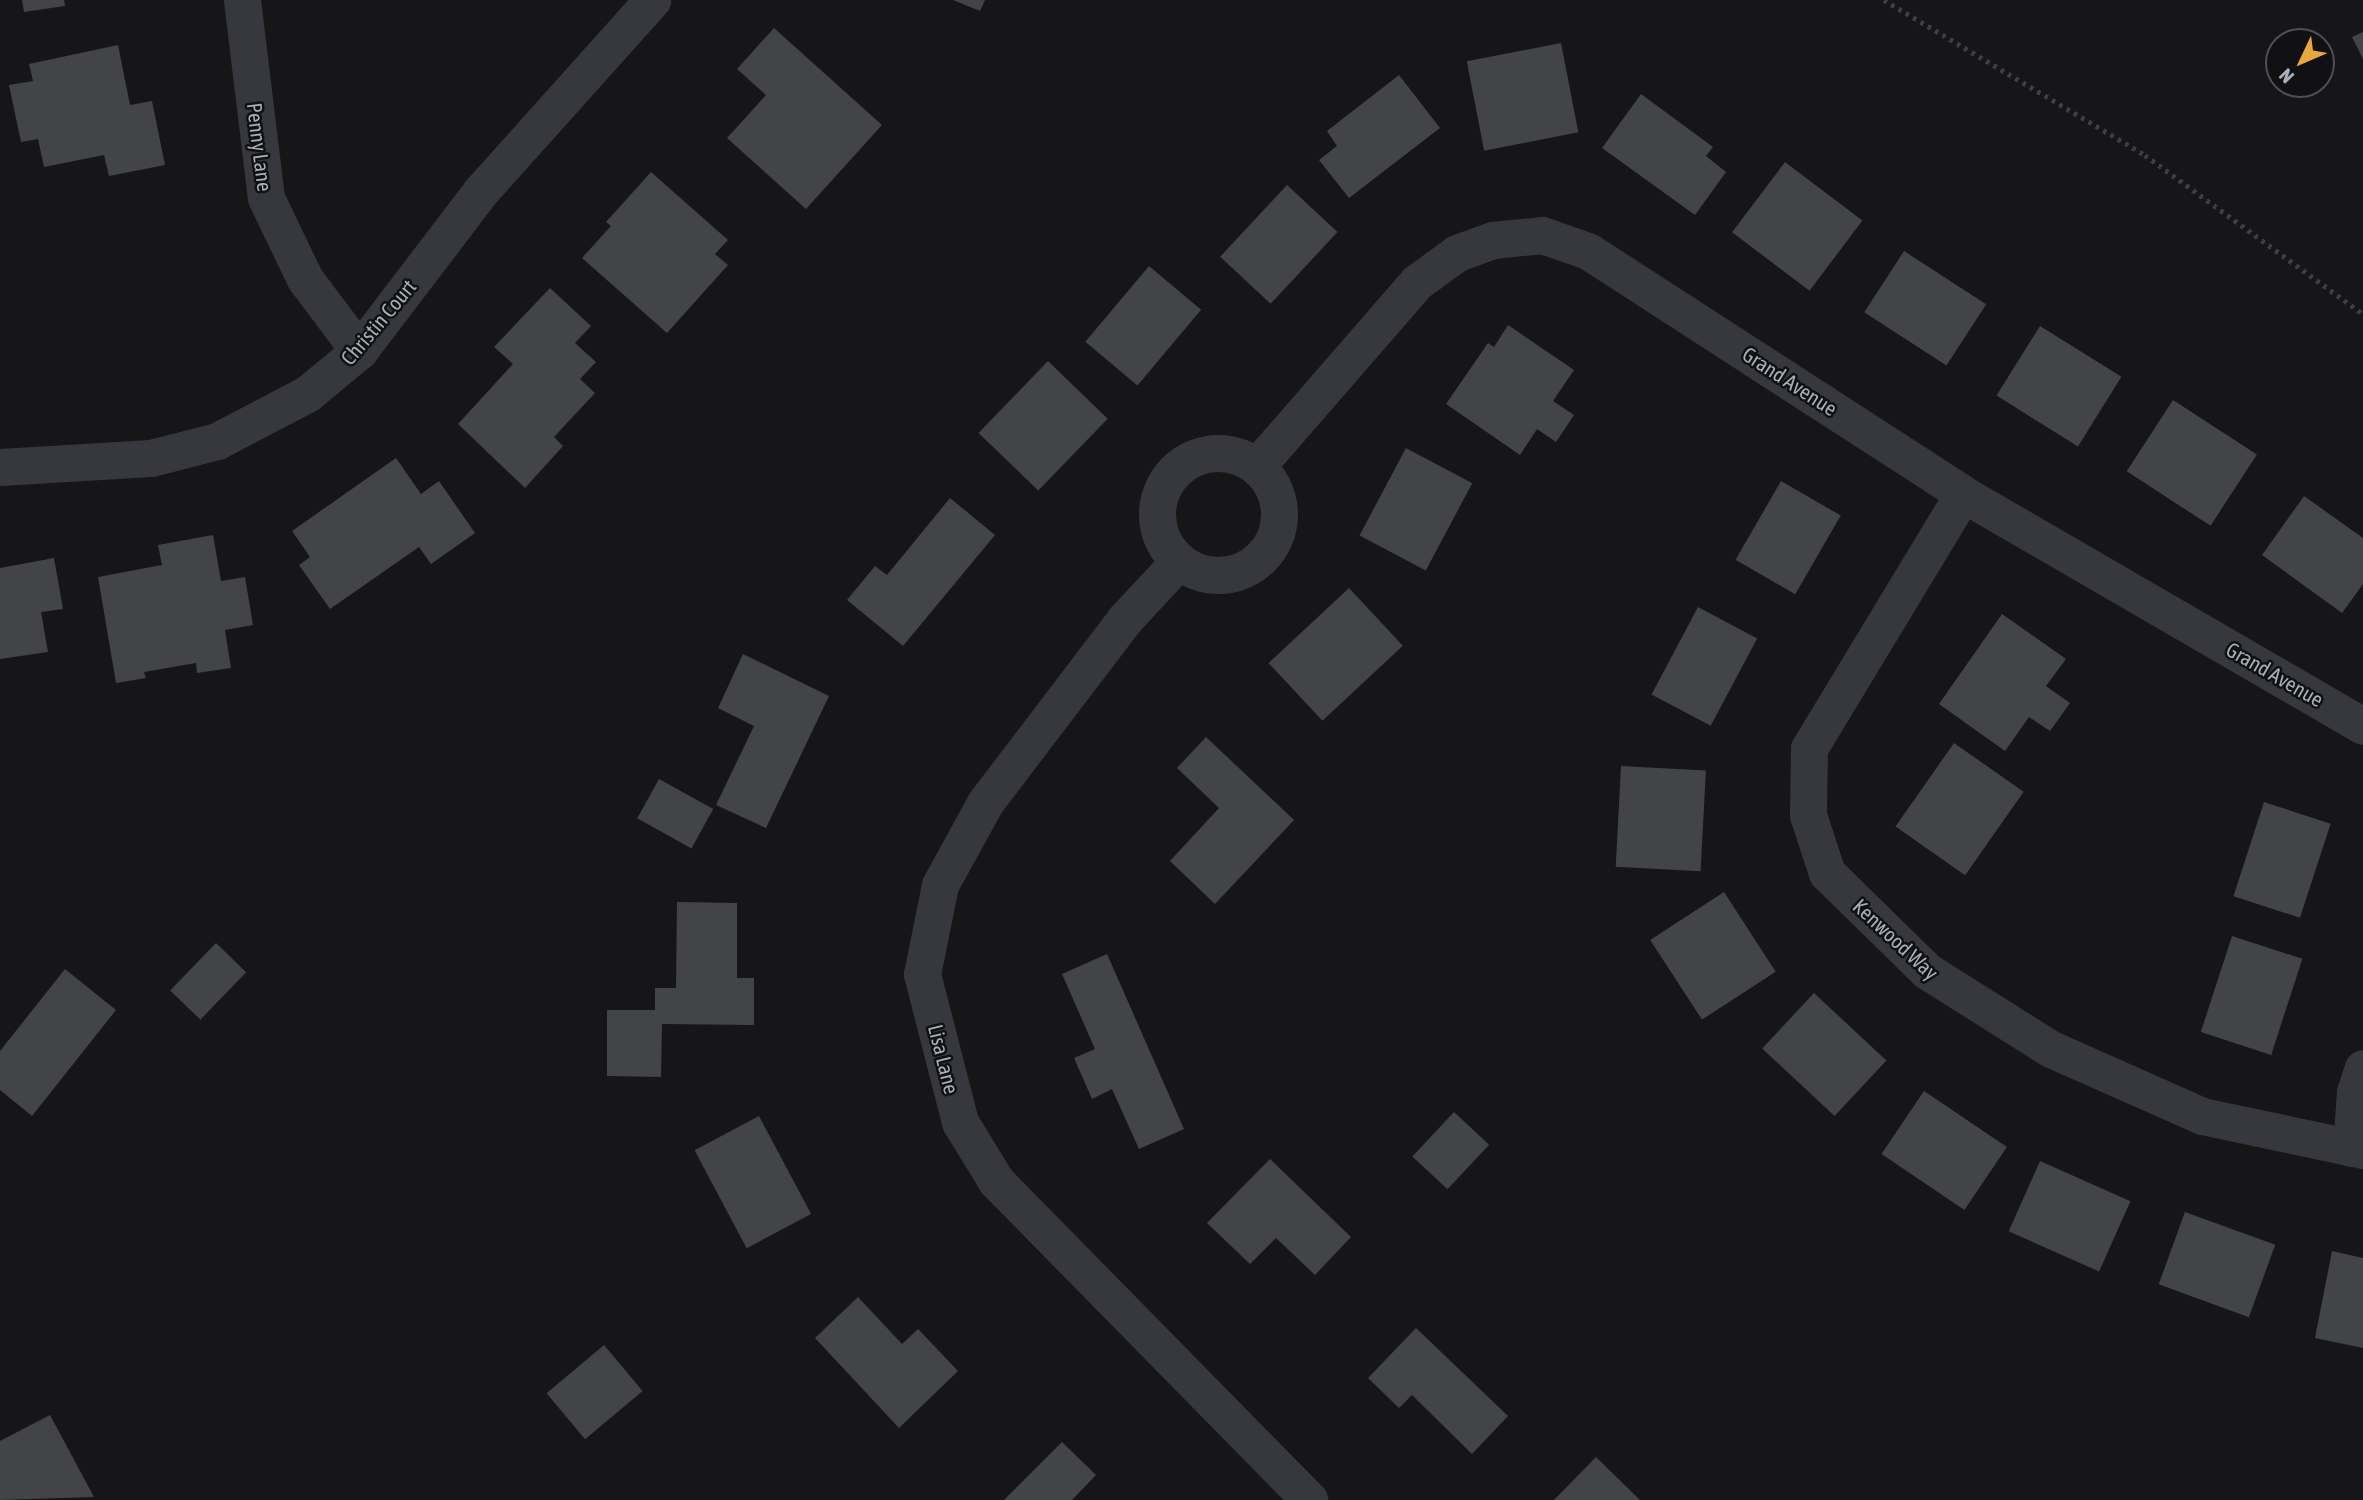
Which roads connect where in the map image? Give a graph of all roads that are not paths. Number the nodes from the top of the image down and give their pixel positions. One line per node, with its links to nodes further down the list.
1 (242, 0): 3 (street, Penny Lane)
2 (652, 0): 3 (street, Christin Court)
3 (359, 351): 5 (street, Christin Court)
4 (1257, 466): 6 (street, Grand Avenue); 7 (street); 7 (street)
5 (0, 467)
6 (1963, 494): 8 (street, Grand Avenue); 10 (street, Kenwood Way)
7 (1179, 561): 11 (street, Lisa Lane)
8 (2363, 726)
9 (2363, 1068): 10 (street)
10 (2357, 1149)
11 (1309, 1500)

